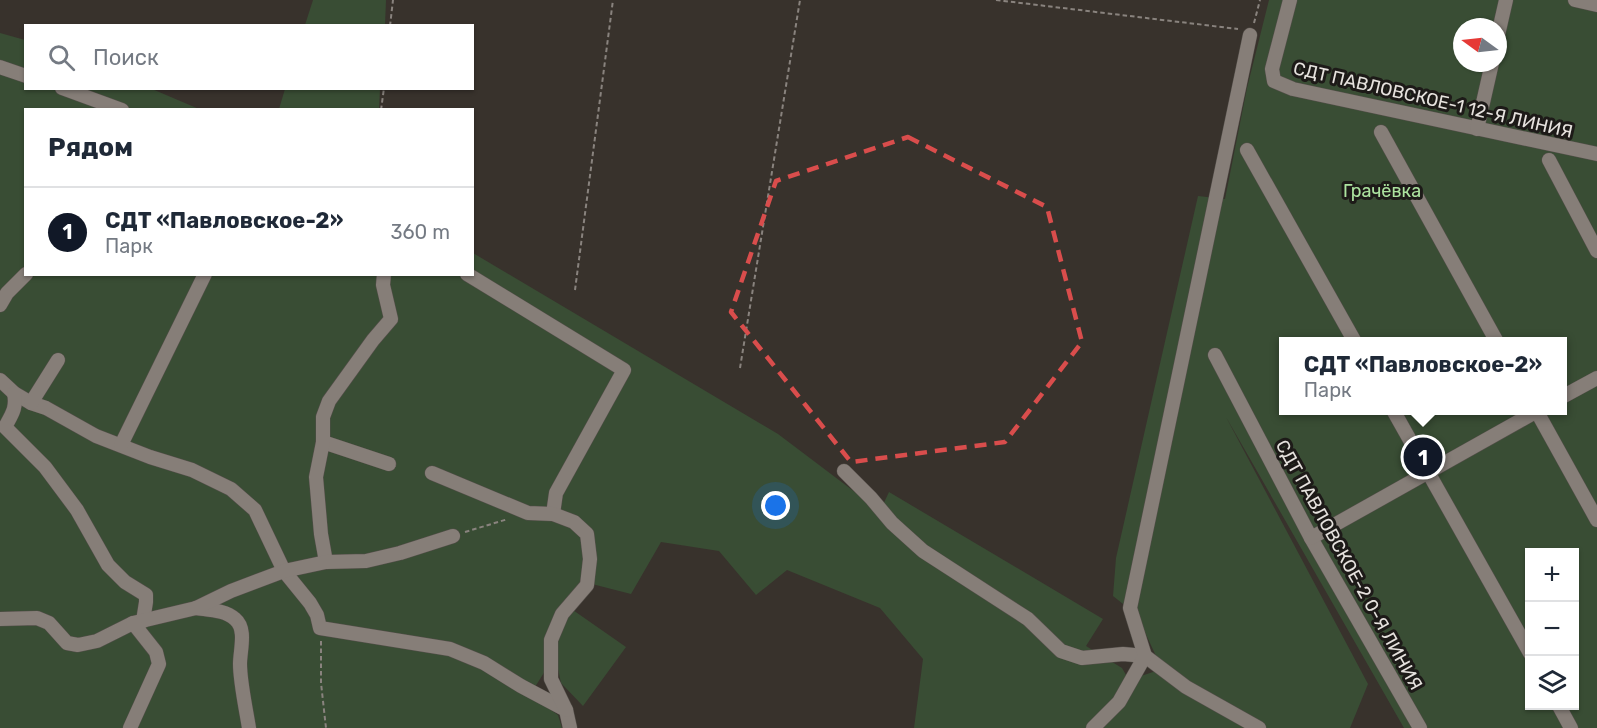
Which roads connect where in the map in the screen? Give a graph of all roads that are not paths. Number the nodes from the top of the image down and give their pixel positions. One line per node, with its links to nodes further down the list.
1 (1290, 0): 12 (street, СДТ ПАВЛОВСКОЕ-1 12-Я ЛИНИЯ)
2 (1506, 0): 5 (street)
3 (1575, 0): 4 (street)
4 (1597, 5)
5 (1502, 18)
6 (1251, 35): 52 (street)
7 (0, 67): 9 (street)
8 (1490, 72): 12 (street)
9 (24, 75)
10 (67, 90): 11 (street)
11 (117, 108)
12 (1477, 129): 15 (street, СДТ ПАВЛОВСКОЕ-1 12-Я ЛИНИЯ)
13 (1381, 132): 24 (street)
14 (1247, 150): 23 (street)
15 (1597, 154)
16 (1549, 160): 17 (street)
17 (1597, 251)
18 (24, 276): 22 (street)
19 (204, 276): 37 (street)
20 (384, 276): 36 (street)
21 (470, 276): 42 (street)
22 (0, 304)
23 (1351, 337)
24 (1494, 337)
25 (1215, 355): 45 (street, СДТ ПАВЛОВСКОЕ-2 0-Я ЛИНИЯ)
26 (58, 360): 31 (street)
27 (1597, 378): 30 (street)
28 (0, 380): 29 (street)
29 (14, 393): 31 (street); 35 (street)
30 (1567, 395)
31 (31, 403): 37 (street)
32 (1395, 415): 41 (street)
33 (1530, 415): 41 (street)
34 (1539, 415): 43 (street)
35 (2, 428): 50 (street)
36 (323, 442): 38 (street); 46 (street)
37 (121, 445): 47 (street)
38 (389, 464)
39 (844, 471): 52 (street)
40 (432, 473): 42 (street)
41 (1428, 473): 45 (street); 51 (street)
42 (553, 514): 53 (street)
43 (1597, 520)
44 (453, 536): 46 (street)
45 (1311, 538): 60 (street, СДТ ПАВЛОВСКОЕ-2 0-Я ЛИНИЯ)
46 (327, 562): 47 (street)
47 (284, 571): 48 (street); 53 (street)
48 (196, 608): 50 (street); 56 (street)
49 (0, 619): 50 (street)
50 (138, 622): 55 (street)
51 (1525, 644)
52 (1145, 656): 58 (street); 59 (street)
53 (566, 710): 57 (street)
54 (1562, 710): 61 (street)
55 (130, 728)
56 (249, 728)
57 (570, 728)
58 (1093, 728)
59 (1259, 728)
60 (1420, 728)
61 (1571, 728)

